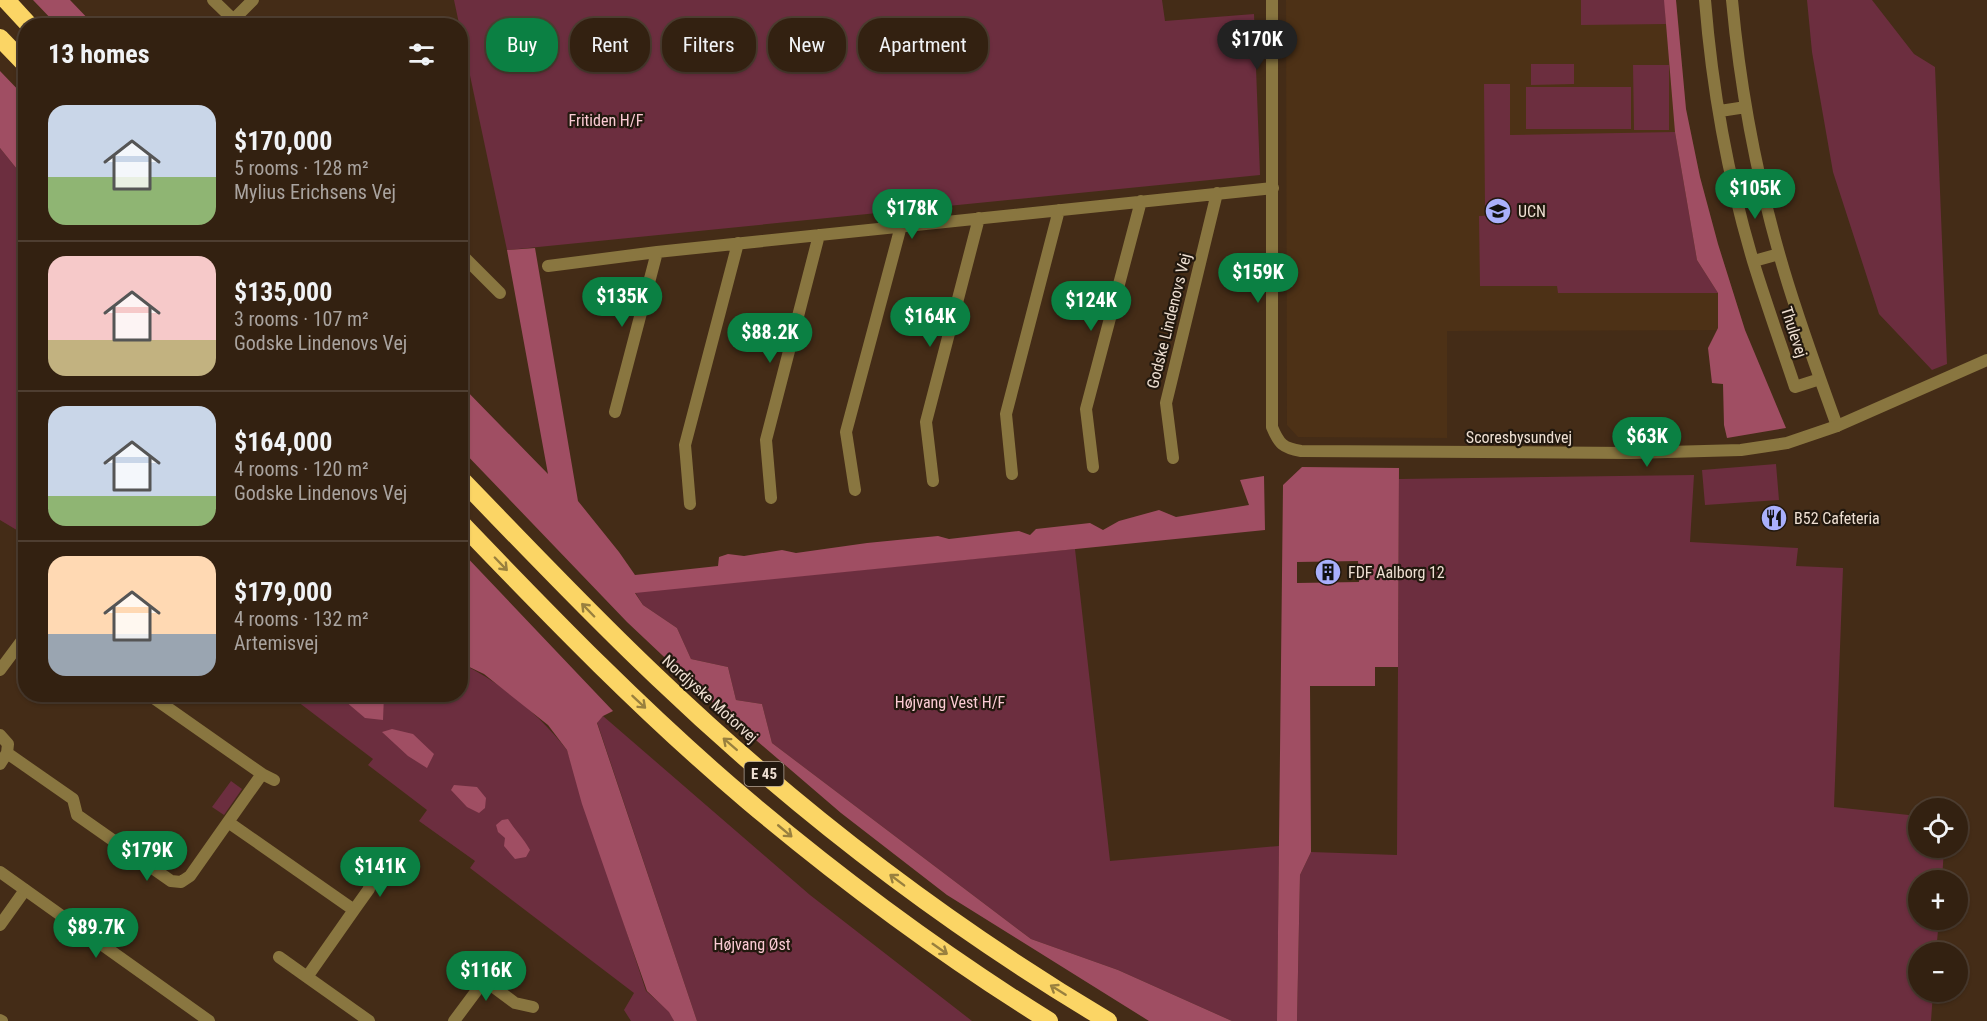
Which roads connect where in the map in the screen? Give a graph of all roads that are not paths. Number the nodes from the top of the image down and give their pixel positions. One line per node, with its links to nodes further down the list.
1 (6, 0): 7 (highway)
2 (213, 0): 8 (street)
3 (254, 0): 9 (street)
4 (1272, 0): 14 (street)
5 (1705, 0): 13 (street, Thulevej)
6 (1732, 0): 12 (street, Thulevej)
7 (23, 18)
8 (233, 18)
9 (240, 18)
10 (0, 38): 11 (highway)
11 (18, 57)
12 (1746, 107): 13 (street); 23 (street, Thulevej)
13 (1720, 111): 25 (street, Thulevej)
14 (1273, 189): 15 (street); 31 (street, Scoresbysundvej)
15 (1217, 193): 16 (street); 32 (street, Godske Lindenovs Vej)
16 (1142, 201): 17 (street); 33 (street)
17 (1059, 210): 18 (street); 34 (street)
18 (979, 218): 19 (street); 35 (street)
19 (901, 226): 20 (street); 37 (street)
20 (819, 235): 21 (street); 38 (street)
21 (738, 243): 22 (street); 39 (street)
22 (657, 252): 26 (street); 30 (street)
23 (1779, 254): 25 (street); 29 (street, Thulevej)
24 (468, 261): 27 (street)
25 (1754, 261): 29 (street, Thulevej)
26 (548, 266)
27 (500, 293)
28 (1987, 360): 31 (street, Scoresbysundvej)
29 (1820, 379): 31 (street, Thulevej)
30 (615, 412)
31 (1837, 426)
32 (1173, 458)
33 (1093, 467)
34 (1012, 474)
35 (933, 481)
36 (468, 486): 63 (highway, Nordjyske Motorvej / E 45, one-way to 36)
37 (855, 490)
38 (771, 498)
39 (690, 504)
40 (468, 530): 62 (highway, E 45, one-way to 62)
41 (18, 646): 42 (street)
42 (0, 670)
43 (159, 702): 46 (street)
44 (0, 735): 45 (street)
45 (4, 758): 48 (street)
46 (262, 774): 47 (street); 48 (street)
47 (274, 780)
48 (228, 822): 52 (street)
49 (0, 872): 51 (street)
50 (370, 874): 52 (street)
51 (25, 890): 53 (street); 59 (street)
52 (354, 910): 56 (street)
53 (0, 925)
54 (279, 957): 56 (street)
55 (495, 966): 57 (street)
56 (307, 977): 60 (street)
57 (484, 980): 58 (street); 61 (street)
58 (533, 1007)
59 (209, 1021)
60 (369, 1021)
61 (454, 1021)
62 (1049, 1021)
63 (1108, 1021)

